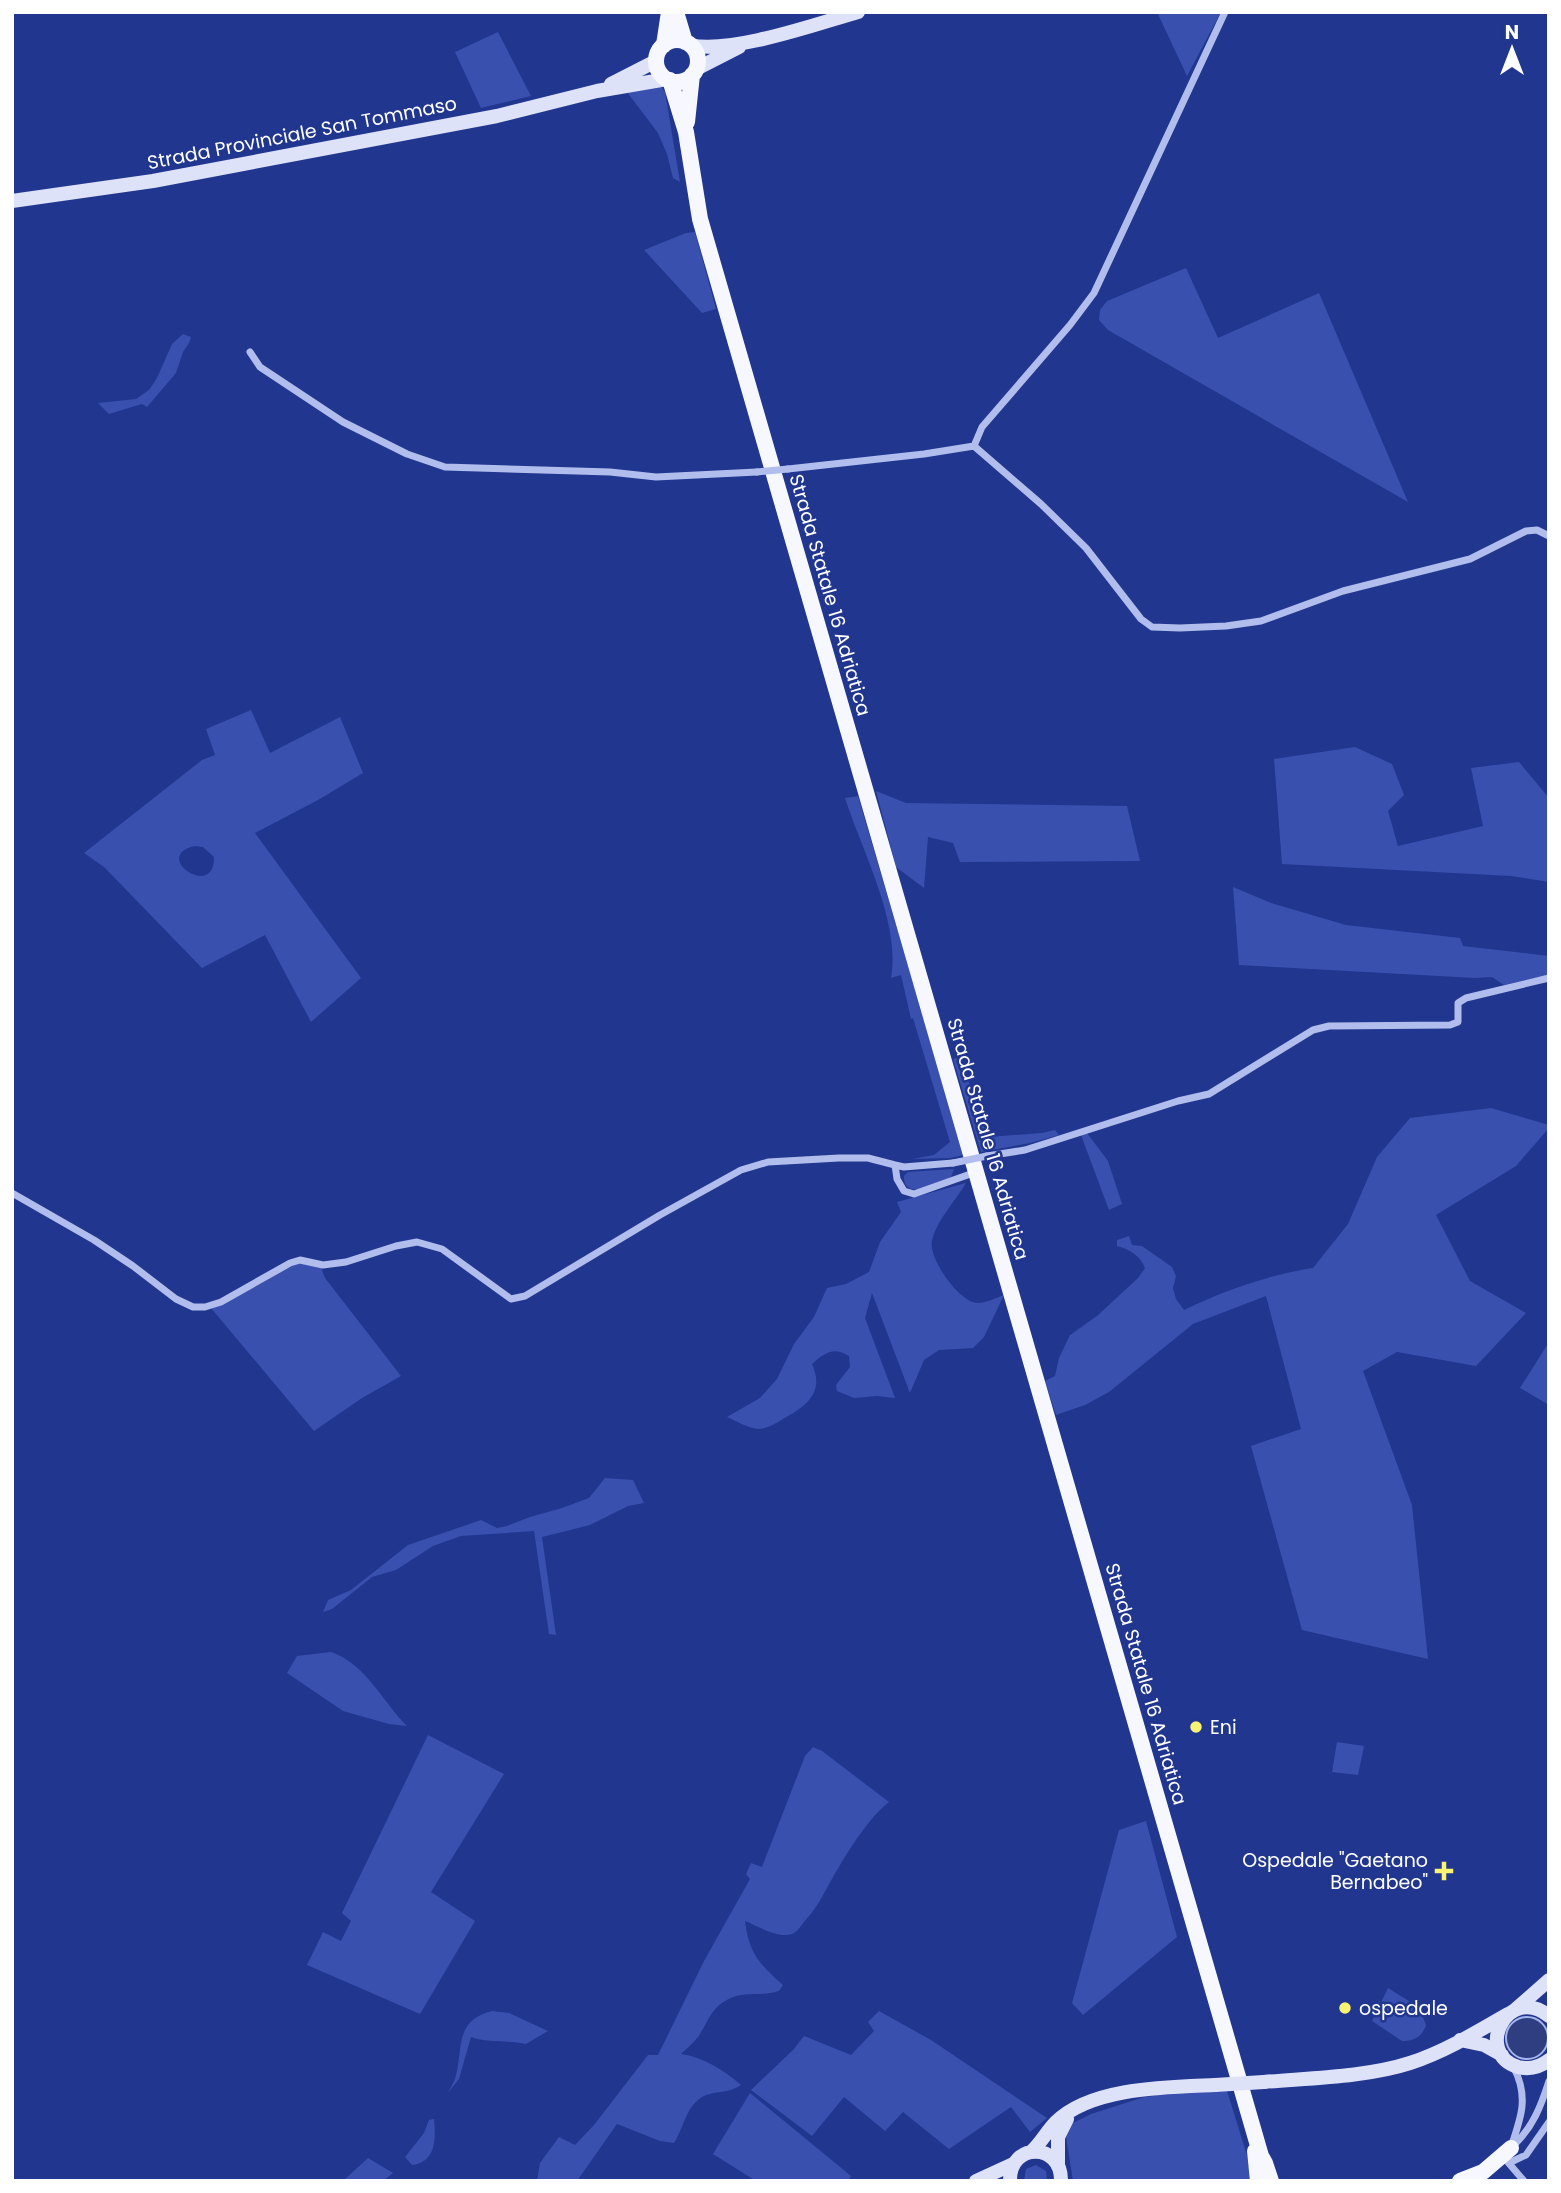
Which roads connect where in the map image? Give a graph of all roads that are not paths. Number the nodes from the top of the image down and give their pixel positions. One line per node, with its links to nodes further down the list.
1 (669, 12): 7 (main road)
2 (676, 12): 6 (main road)
3 (858, 12): 5 (street)
4 (1225, 12): 15 (street)
5 (748, 42): 6 (street); 9 (street)
6 (688, 43): 7 (main road); 9 (main road)
7 (664, 45): 8 (main road)
8 (656, 61): 10 (main road); 11 (street, Strada Provinciale San Tommaso)
9 (694, 72): 10 (main road); 12 (main road, Strada Statale 16 Adriatica)
10 (669, 80): 11 (street, Strada Provinciale San Tommaso); 12 (main road, Strada Statale 16 Adriatica)
11 (597, 91): 13 (street, Strada Provinciale San Tommaso)
12 (686, 132): 19 (main road, Strada Statale 16 Adriatica)
13 (12, 201)
14 (250, 352): 15 (street, bridge)
15 (974, 446): 16 (street)
16 (1549, 536)
17 (1549, 978): 18 (street, bridge)
18 (895, 1164): 19 (street); 20 (street)
19 (978, 1176): 30 (main road, Strada Statale 16 Adriatica)
20 (12, 1193)
21 (1549, 1980): 22 (street)
22 (1511, 2013): 23 (street); 24 (street); 25 (street)
23 (1549, 2016)
24 (1460, 2040): 25 (street); 28 (street, bridge)
25 (1507, 2060): 26 (street); 32 (street)
26 (1549, 2060)
27 (1549, 2081): 32 (street)
28 (1074, 2110): 31 (street); 35 (street)
29 (1549, 2122): 32 (street)
30 (1254, 2132): 33 (main road, Strada Statale 16 Adriatica); 39 (main road); 41 (main road)
31 (1031, 2152): 34 (street); 35 (street)
32 (1507, 2155): 42 (main road); 43 (street)
33 (1261, 2156): 40 (main road, Strada Statale 16 Adriatica); 41 (main road, Strada Statale 16 Adriatica)
34 (1013, 2164): 36 (street); 37 (street)
35 (1058, 2164): 38 (street)
36 (976, 2181)
37 (1010, 2181)
38 (1061, 2181)
39 (1258, 2181)
40 (1264, 2181)
41 (1273, 2181)
42 (1460, 2181)
43 (1524, 2181)

